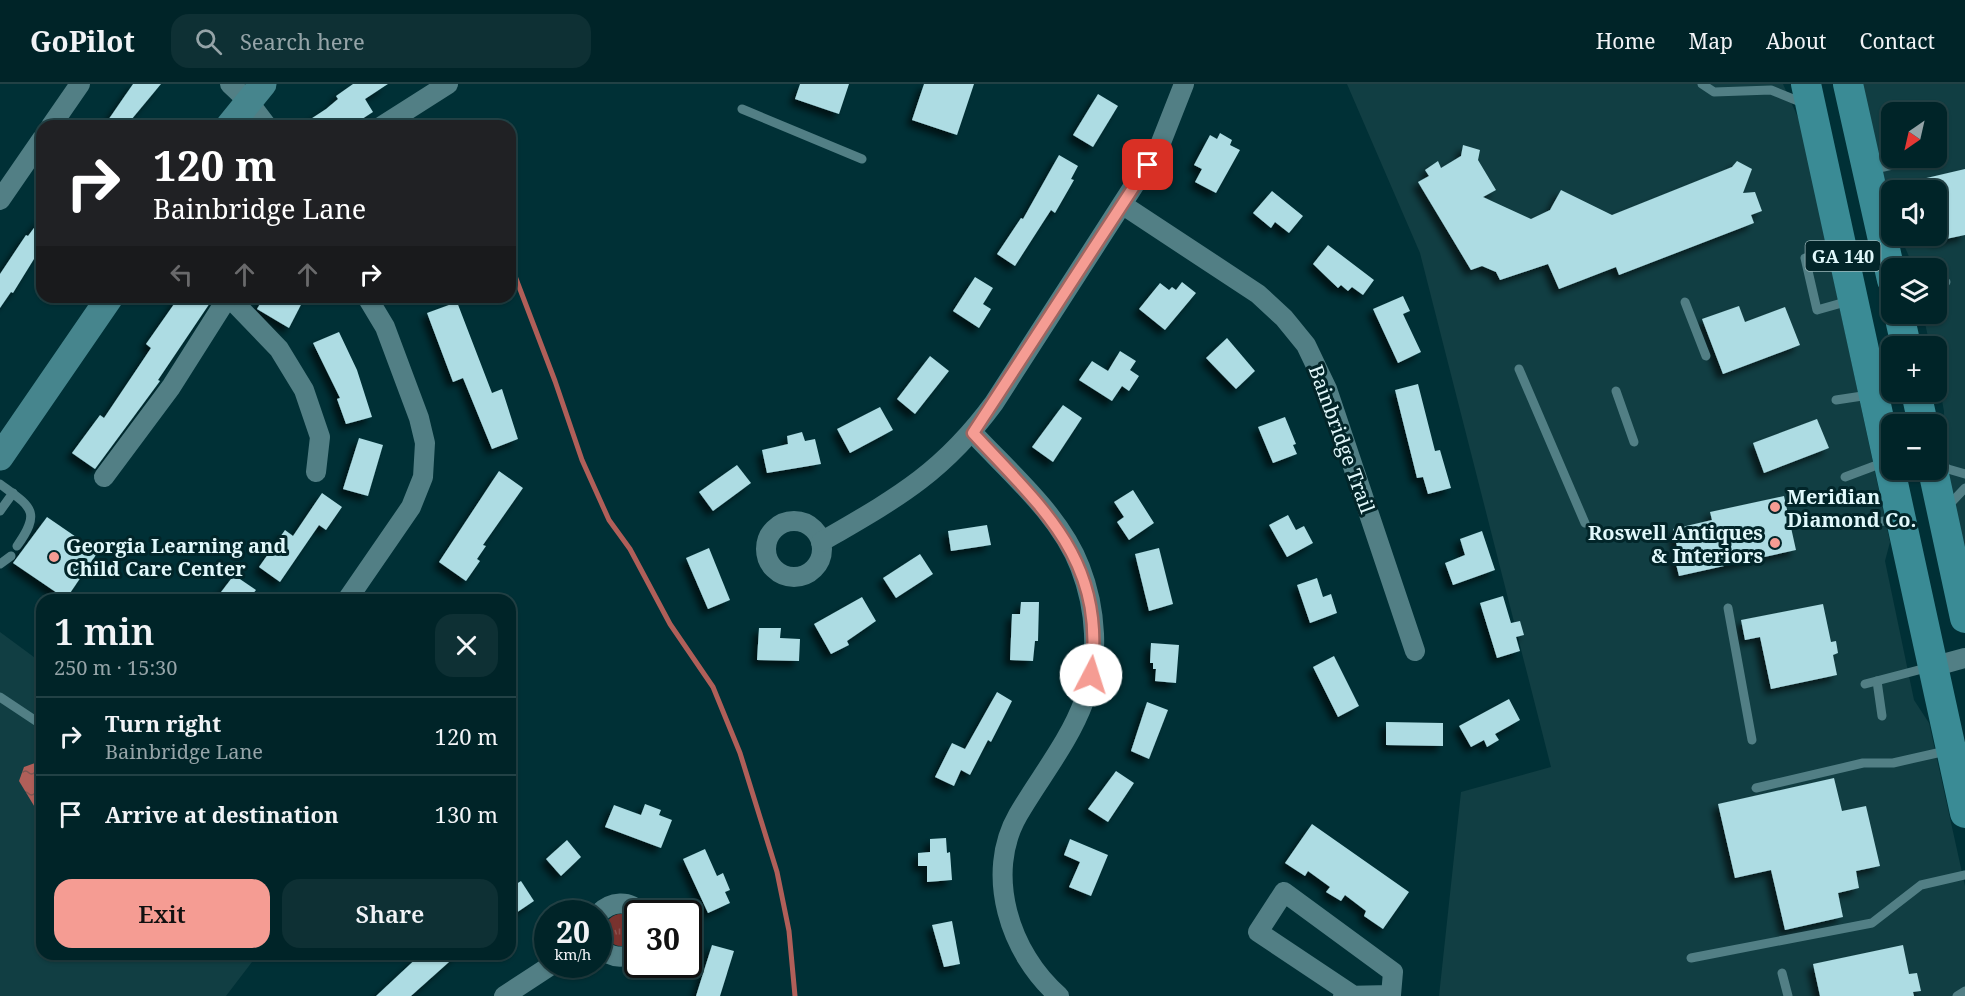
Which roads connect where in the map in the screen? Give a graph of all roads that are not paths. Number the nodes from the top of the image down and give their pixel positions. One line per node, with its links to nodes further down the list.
1 (80, 84): 10 (street)
2 (448, 84): 13 (street)
3 (1184, 84): 19 (street)
4 (1702, 84): 6 (lane)
5 (1848, 84): 17 (main road, GA 140)
6 (1758, 87): 8 (lane)
7 (247, 90): 11 (street); 12 (street)
8 (1809, 96): 29 (main road, GA 140)
9 (742, 109): 15 (lane)
10 (55, 120)
11 (232, 120)
12 (264, 120)
13 (391, 120)
14 (36, 148): 18 (street)
15 (862, 159)
16 (1881, 168): 17 (lane)
17 (1868, 171): 20 (main road, GA 140)
18 (0, 200)
19 (1123, 205): 32 (street); 56 (street, Bainbridge Trail)
20 (1887, 258)
21 (1685, 302): 26 (lane)
22 (106, 303): 34 (street)
23 (224, 303): 39 (street)
24 (234, 303): 37 (street)
25 (371, 303): 53 (street)
26 (1706, 356)
27 (1519, 369): 48 (lane)
28 (1616, 391): 33 (lane)
29 (1873, 394): 30 (lane); 31 (main road, GA 140)
30 (1836, 400)
31 (1881, 430)
32 (973, 433): 49 (street); 75 (street)
33 (1634, 442)
34 (0, 458)
35 (1881, 464): 40 (lane)
36 (1947, 468): 38 (lane)
37 (316, 472)
38 (1965, 474)
39 (104, 477)
40 (1845, 477)
41 (1888, 480): 58 (main road, GA 140)
42 (1935, 480): 47 (main road)
43 (0, 484): 45 (lane)
44 (1965, 488): 47 (lane)
45 (13, 493): 46 (lane); 50 (lane)
46 (0, 512)
47 (1944, 520): 55 (main road)
48 (1586, 523)
49 (821, 542)
50 (17, 546)
51 (11, 556): 52 (lane)
52 (0, 564)
53 (351, 594)
54 (1728, 608): 64 (lane)
55 (1965, 618)
56 (1415, 651)
57 (1965, 658): 58 (street)
58 (1932, 667): 59 (lane); 65 (main road, GA 140)
59 (1877, 681): 60 (lane); 62 (lane)
60 (1865, 684)
61 (0, 697): 63 (lane)
62 (1882, 716)
63 (36, 721)
64 (1752, 740)
65 (1952, 750): 66 (lane); 67 (main road, GA 140)
66 (1756, 788)
67 (1965, 813)
68 (1965, 875): 69 (lane)
69 (1691, 958)
70 (1782, 973): 76 (lane)
71 (534, 976): 74 (street)
72 (1965, 991): 77 (lane)
73 (1347, 995): 73 (street)
74 (504, 996)
75 (1059, 996)
76 (1788, 996)
77 (1957, 996)

